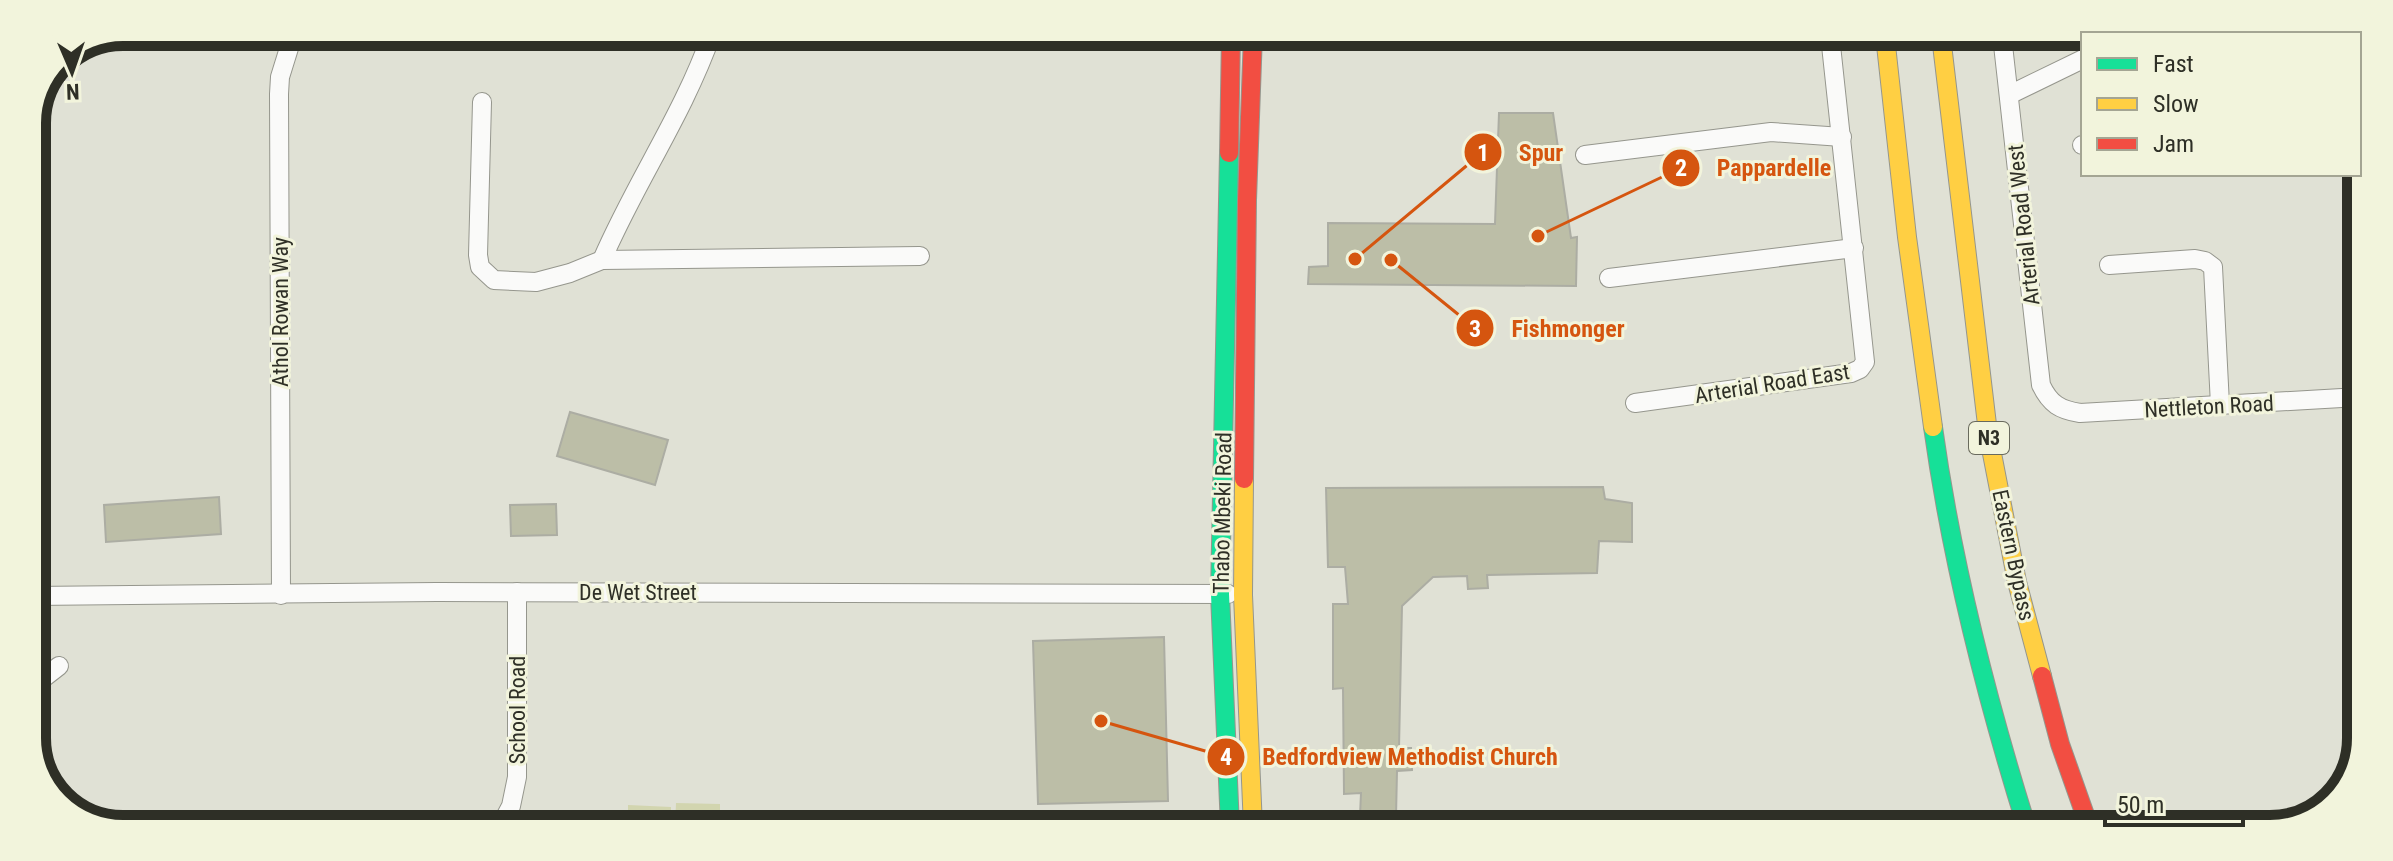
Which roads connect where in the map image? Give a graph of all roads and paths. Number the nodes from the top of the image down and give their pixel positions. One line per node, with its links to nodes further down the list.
1 (290, 46): 25 (street, Athol Rowan Way)
2 (707, 46): 16 (street)
3 (1231, 46): 24 (main road, Thabo Mbeki Road)
4 (1253, 46): 26 (main road, Thabo Mbeki Road)
5 (1831, 46): 12 (street, Arterial Road East)
6 (1886, 46): 33 (main road, N3)
7 (1942, 46): 34 (main road, Eastern Bypass / N3)
8 (2003, 46): 10 (street, Arterial Road West)
9 (2081, 60): 10 (street)
10 (2009, 95): 22 (street, Arterial Road West)
11 (482, 102): 16 (street)
12 (1842, 137): 13 (street); 14 (street, Arterial Road East)
13 (1585, 155)
14 (1854, 248): 18 (street); 20 (street, Arterial Road East)
15 (920, 256): 16 (street)
16 (602, 260)
17 (2109, 265): 21 (street)
18 (1609, 278)
19 (2347, 398): 21 (street, Nettleton Road)
20 (1635, 403)
21 (2220, 405): 22 (street, Nettleton Road)
22 (2059, 408)
23 (517, 592): 24 (street, De Wet Street); 25 (street, De Wet Street); 30 (street, School Road)
24 (1220, 594): 26 (street, De Wet Street); 31 (main road, Thabo Mbeki Road)
25 (281, 595): 27 (street, De Wet Street)
26 (1243, 595): 32 (main road, Thabo Mbeki Road)
27 (46, 596)
28 (59, 666): 29 (street)
29 (46, 676)
30 (506, 815)
31 (1229, 815)
32 (1252, 815)
33 (2022, 815)
34 (2085, 815)

